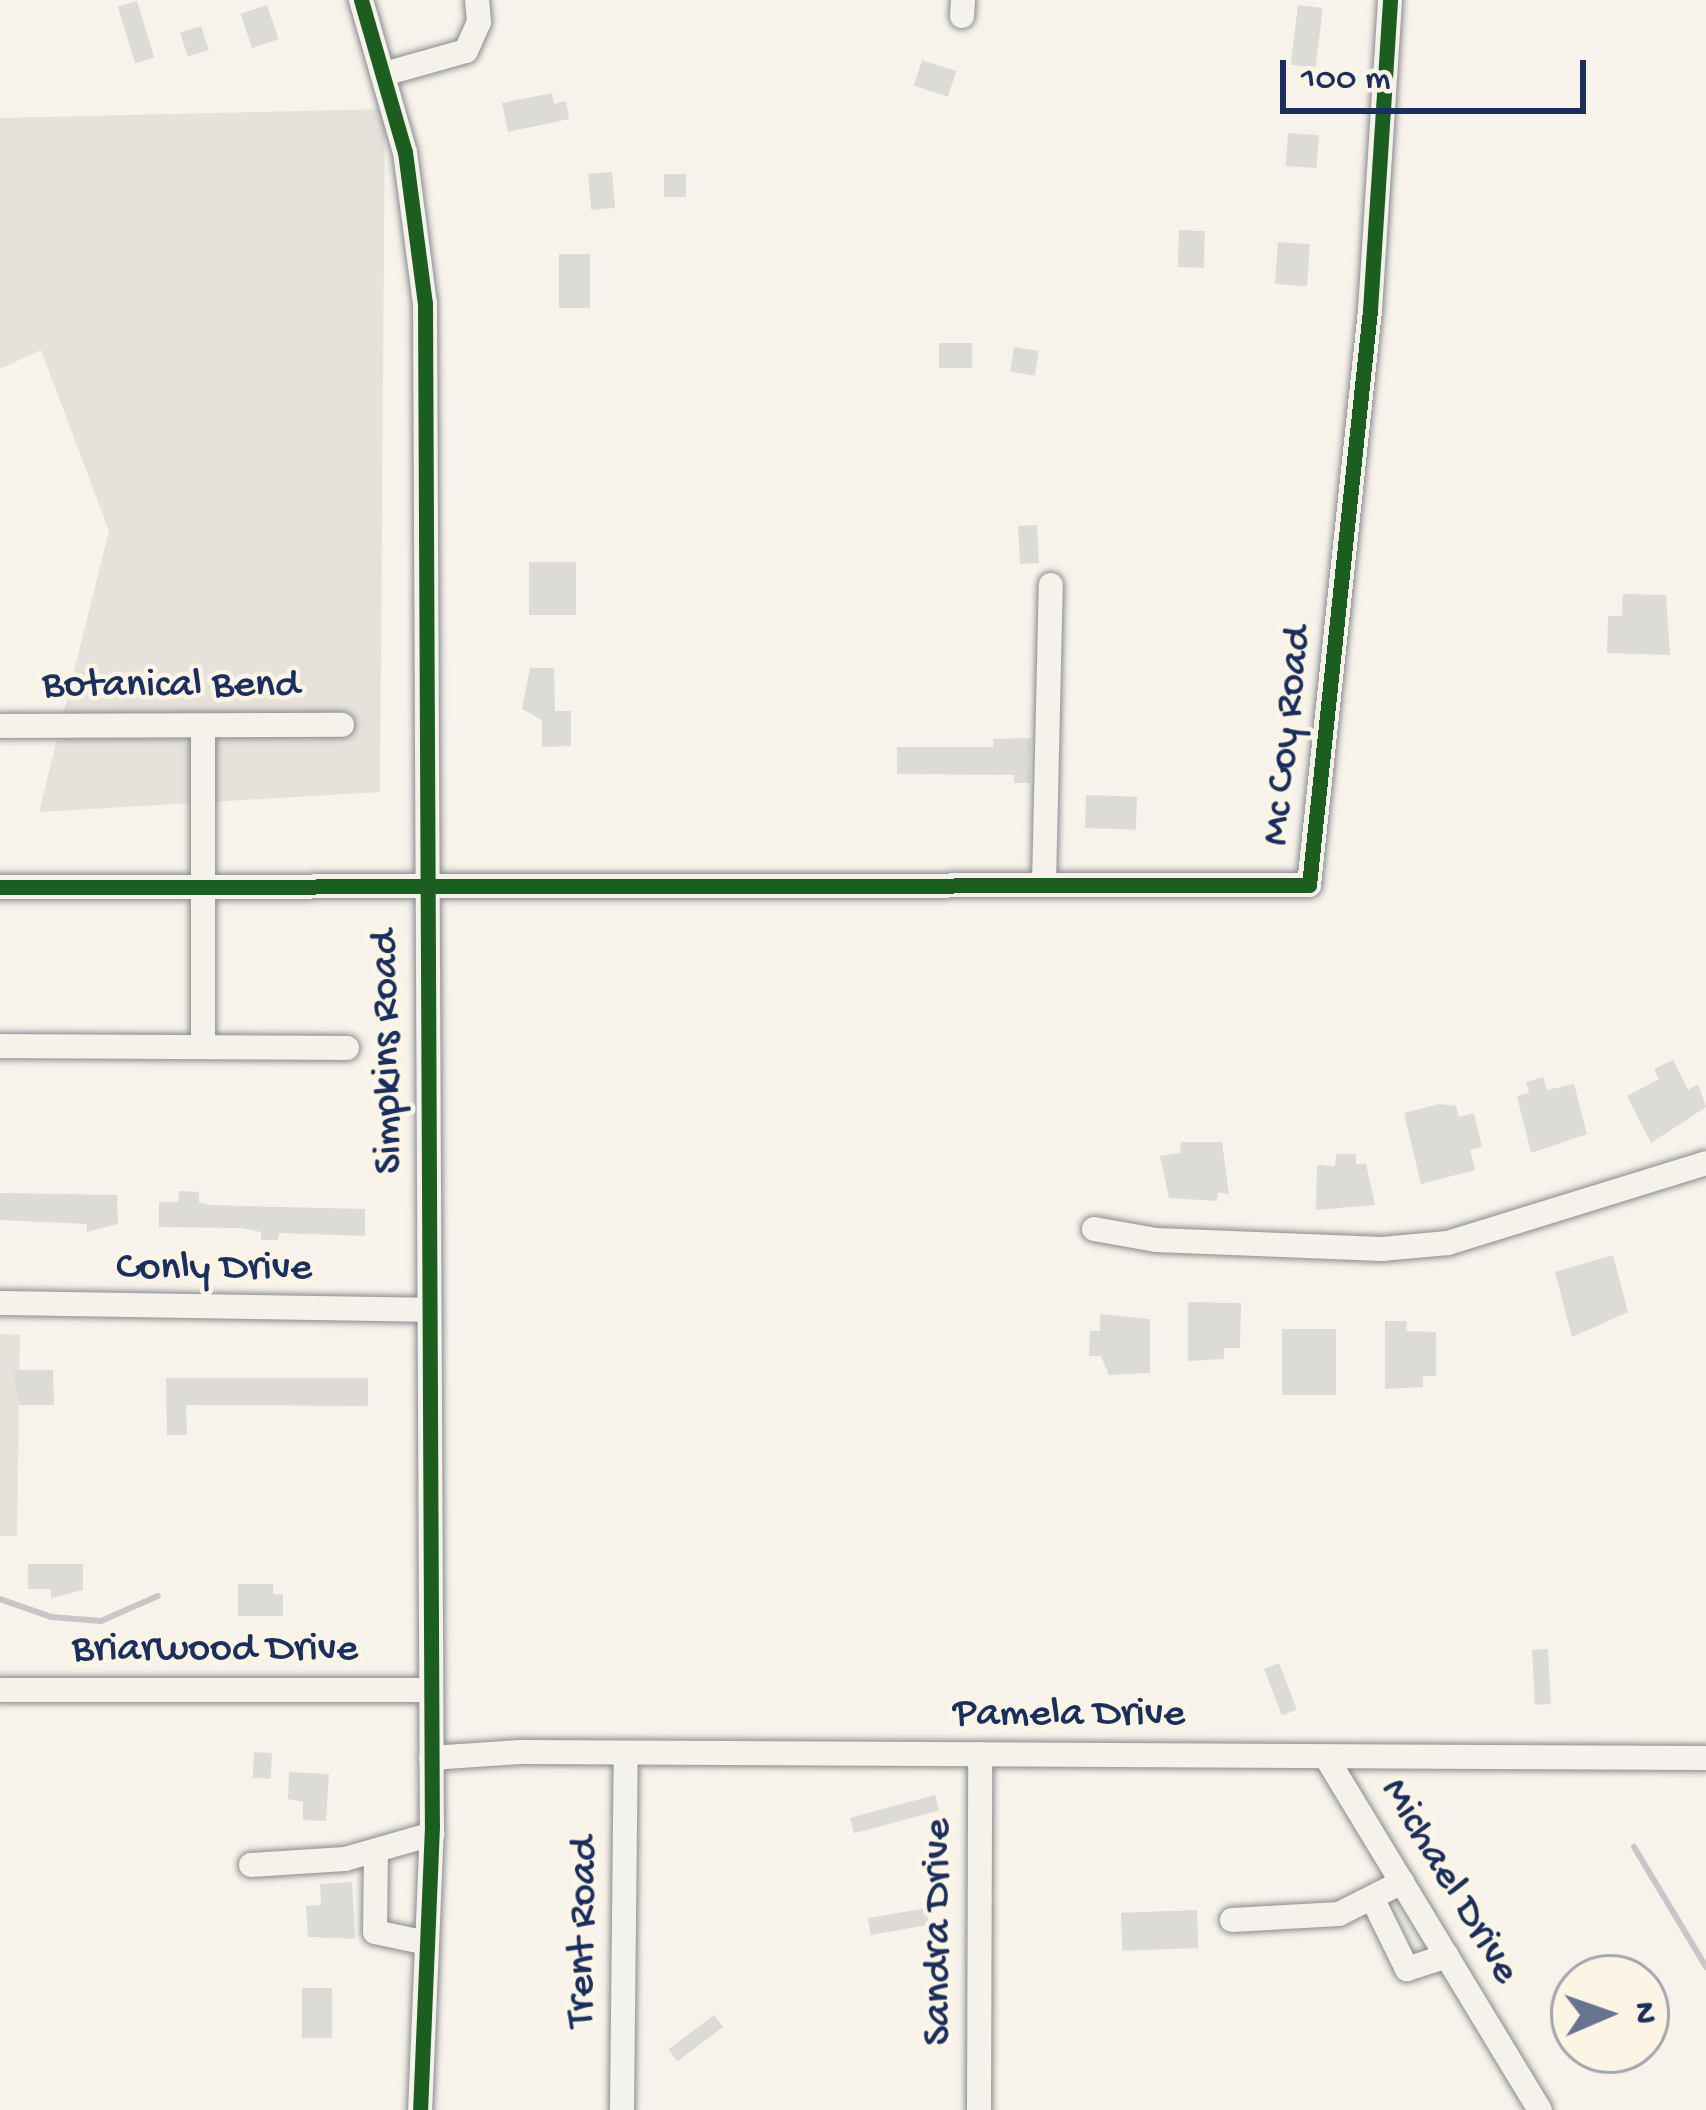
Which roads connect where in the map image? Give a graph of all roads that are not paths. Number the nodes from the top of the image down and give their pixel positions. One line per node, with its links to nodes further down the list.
1 (361, 0): 4 (street, Simpkins Road)
2 (477, 0): 4 (street)
3 (1390, 0): 10 (street, Mc Coy Road)
4 (384, 74): 9 (street, Simpkins Road)
5 (1051, 585): 10 (street)
6 (342, 725): 8 (street, Botanical Bend)
7 (0, 726): 8 (street, Botanical Bend)
8 (203, 726): 12 (street)
9 (424, 881): 10 (street, Mc Coy Road); 12 (street, Mc Coy Road); 19 (street, Simpkins Road)
10 (1044, 884)
11 (0, 887): 12 (street, Mc Coy Road)
12 (202, 887): 14 (street)
13 (0, 1046): 14 (street)
14 (203, 1046): 15 (street)
15 (347, 1048)
16 (1706, 1163): 17 (street)
17 (1094, 1229)
18 (0, 1304): 19 (street, Conly Drive)
19 (428, 1310): 21 (street, Simpkins Road)
20 (0, 1690): 21 (street, Briarwood Drive)
21 (430, 1690): 25 (street, Simpkins Road)
22 (980, 1754): 23 (street, Pamela Drive); 24 (street, Pamela Drive); 37 (street, Sandra Drive)
23 (626, 1755): 25 (street, Pamela Drive); 36 (street, Trent Road)
24 (1326, 1756): 26 (street, Pamela Drive); 30 (street, Michael Drive)
25 (431, 1758): 27 (street, Simpkins Road)
26 (1706, 1758)
27 (431, 1834): 28 (street); 33 (street, Simpkins Road)
28 (376, 1851): 29 (street); 33 (street)
29 (251, 1865)
30 (1402, 1882): 31 (street); 34 (street, Michael Drive)
31 (1374, 1902): 32 (street); 34 (street)
32 (1232, 1920)
33 (427, 1943): 35 (street, Simpkins Road)
34 (1447, 1956): 38 (street, Michael Drive)
35 (420, 2110)
36 (622, 2110)
37 (979, 2110)
38 (1540, 2110)

